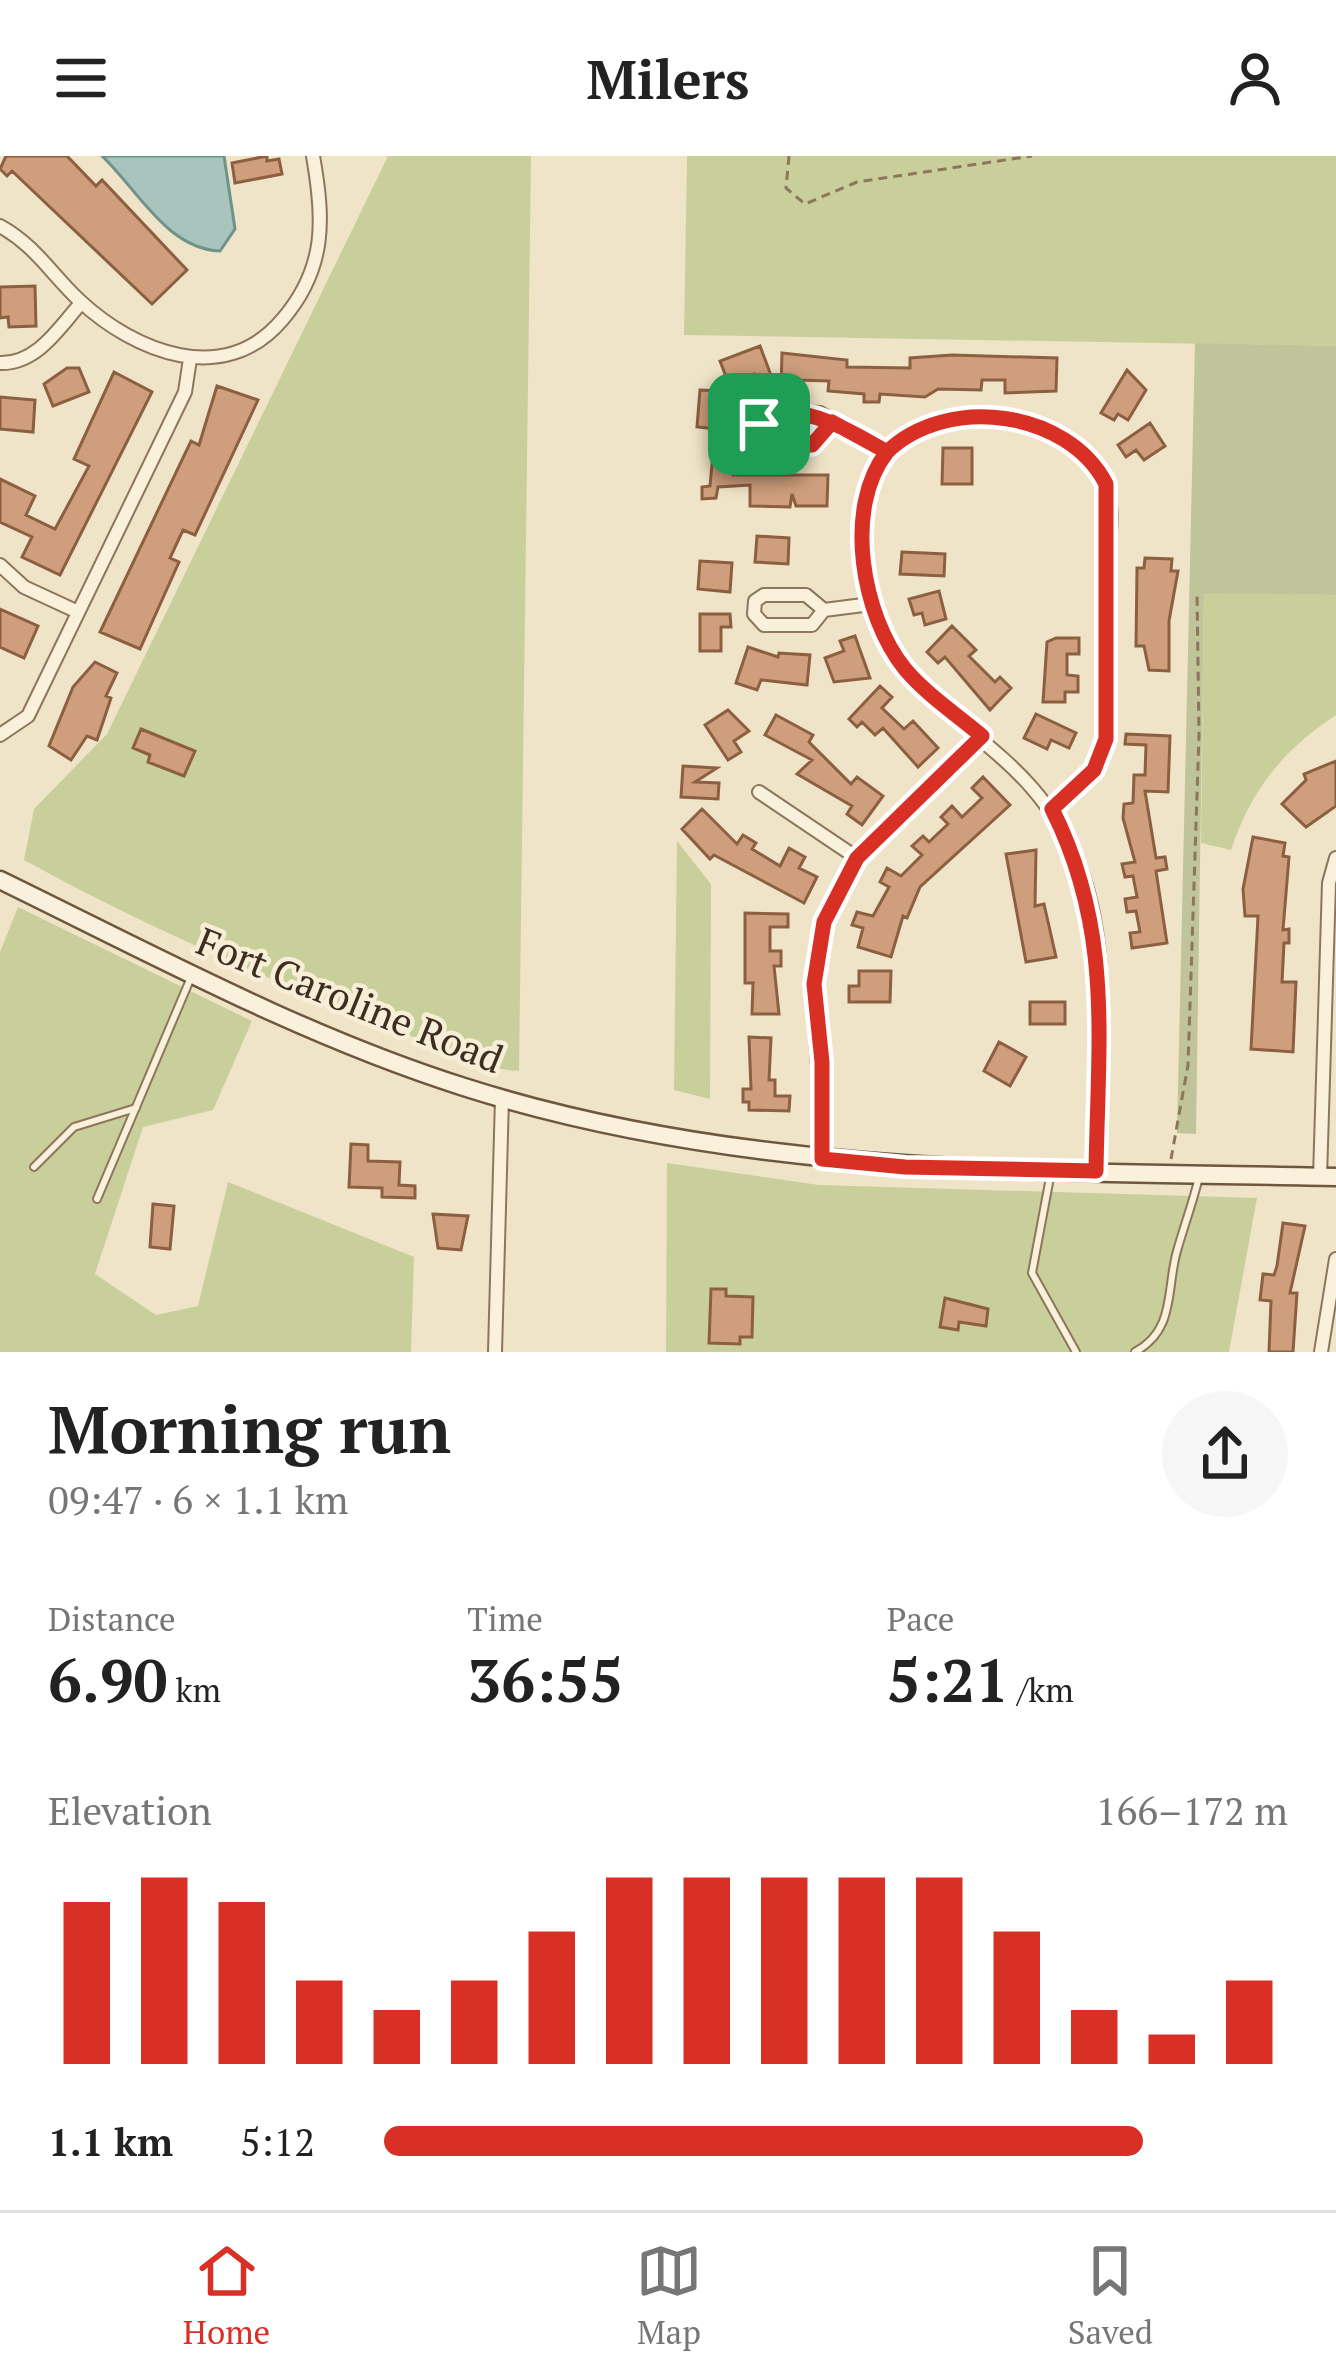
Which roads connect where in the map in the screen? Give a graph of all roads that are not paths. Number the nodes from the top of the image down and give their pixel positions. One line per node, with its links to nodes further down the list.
1 (313, 156): 4 (street)
2 (0, 226): 3 (street)
3 (81, 303): 4 (street); 5 (street)
4 (190, 359): 11 (street)
5 (0, 363)
6 (832, 422): 6 (street); 7 (street)
7 (887, 452): 9 (street); 15 (street)
8 (0, 565): 11 (street)
9 (872, 604): 10 (street); 13 (street)
10 (824, 610): 10 (street)
11 (78, 612): 12 (street)
12 (0, 735)
13 (982, 736): 15 (street); 16 (street)
14 (759, 792): 16 (street)
15 (1052, 809): 26 (street)
16 (857, 858): 23 (street)
17 (1336, 858): 28 (street)
18 (4, 882): 19 (lane); 20 (street, Fort Caroline Road)
19 (0, 902)
20 (192, 973): 21 (street, Fort Caroline Road); 22 (lane)
21 (502, 1098): 23 (street, Fort Caroline Road); 31 (street)
22 (136, 1108): 24 (lane); 29 (lane)
23 (822, 1159): 25 (street, Fort Caroline Road)
24 (34, 1167)
25 (1051, 1171): 26 (street, Fort Caroline Road); 32 (lane)
26 (1096, 1171): 27 (street, Fort Caroline Road)
27 (1200, 1174): 28 (street, Fort Caroline Road); 33 (lane)
28 (1328, 1177)
29 (97, 1199)
30 (1336, 1259): 34 (street)
31 (495, 1352)
32 (1076, 1352)
33 (1135, 1352)
34 (1321, 1352)

